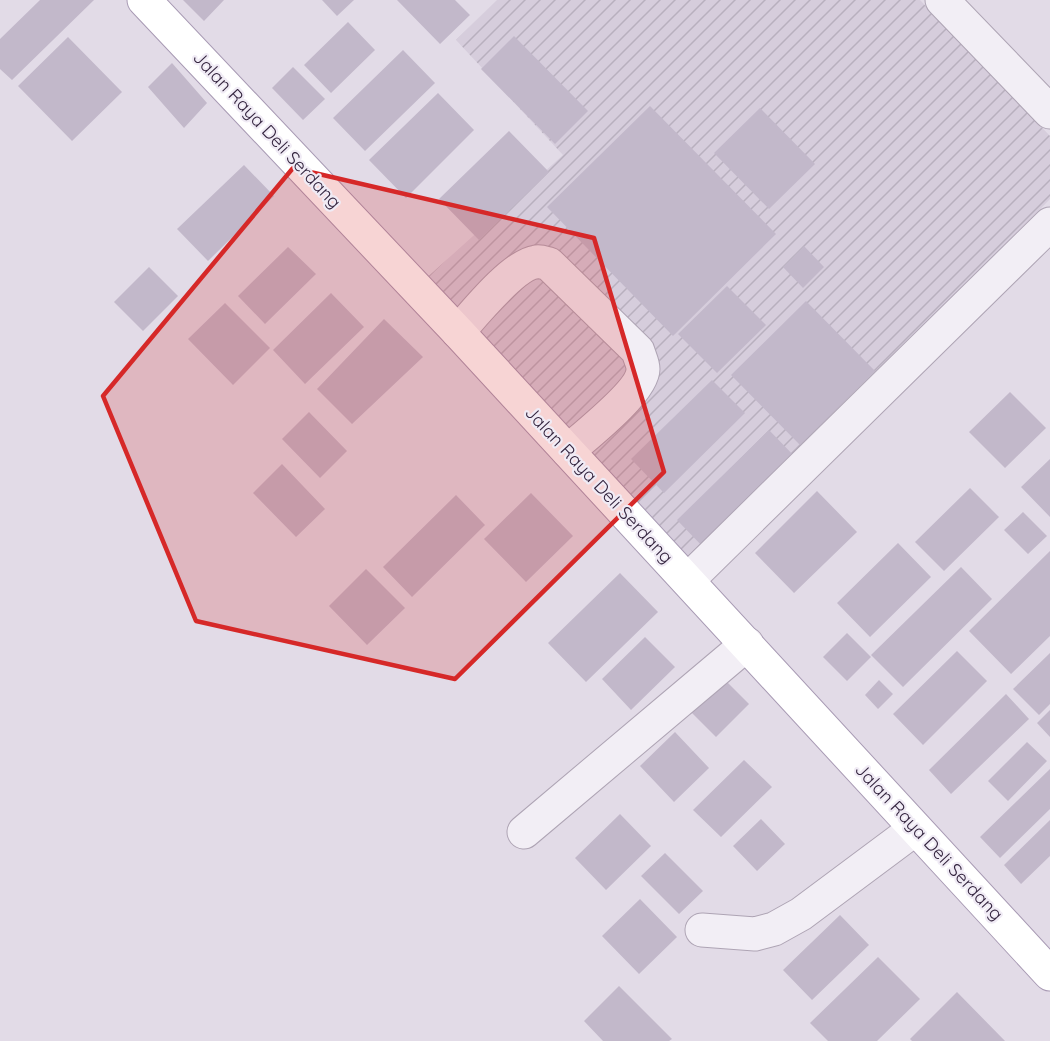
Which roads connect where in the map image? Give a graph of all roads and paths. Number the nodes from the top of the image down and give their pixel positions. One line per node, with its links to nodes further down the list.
1 (144, 0): 5 (main road, Jalan Raya Deli Serdang)
2 (942, 0): 3 (street)
3 (1050, 112)
4 (1050, 224): 7 (street)
5 (458, 332): 6 (main road, Jalan Raya Deli Serdang); 6 (street)
6 (568, 451): 7 (main road, Jalan Raya Deli Serdang)
7 (688, 580): 8 (main road, Jalan Raya Deli Serdang)
8 (747, 644): 9 (main road, Jalan Raya Deli Serdang); 10 (street)
9 (915, 829): 11 (street); 12 (main road, Jalan Raya Deli Serdang)
10 (524, 832)
11 (702, 930)
12 (1050, 974)

